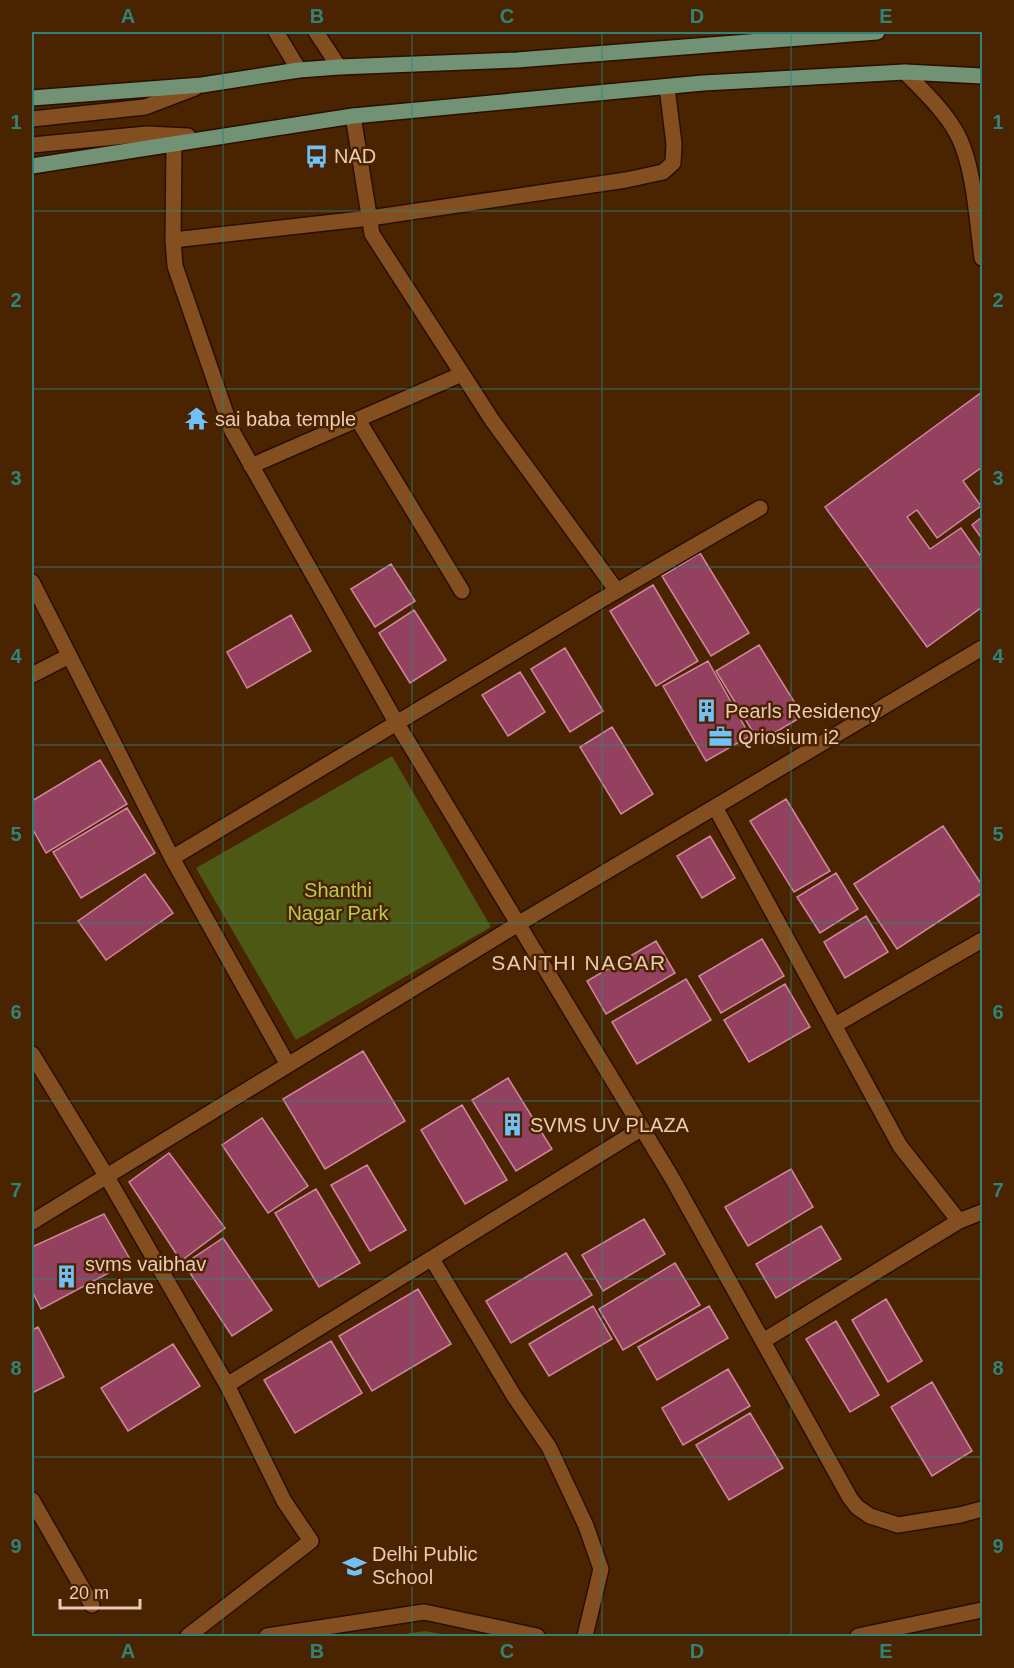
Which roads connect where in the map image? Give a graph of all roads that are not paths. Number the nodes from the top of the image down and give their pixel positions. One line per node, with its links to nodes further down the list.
1 (276, 32): 5 (street)
2 (316, 32): 4 (street)
3 (877, 32): 4 (main road)
4 (339, 67): 5 (main road)
5 (298, 70): 8 (main road)
6 (905, 72): 7 (main road); 9 (main road); 17 (street)
7 (982, 76)
8 (202, 85): 10 (main road); 12 (street)
9 (667, 87): 11 (main road); 19 (street)
10 (32, 98)
11 (352, 116): 13 (main road); 19 (street)
12 (32, 119)
13 (212, 137): 14 (main road); 15 (street)
14 (174, 144): 16 (main road); 20 (street)
15 (32, 146)
16 (32, 166)
17 (969, 168): 18 (street); 21 (street)
18 (982, 189)
19 (370, 218): 20 (street); 22 (street)
20 (173, 240): 24 (street)
21 (982, 258)
22 (462, 374): 23 (street); 28 (street)
23 (358, 420): 24 (street); 27 (street)
24 (251, 466): 32 (street)
25 (760, 508): 28 (street)
26 (32, 582): 30 (street)
27 (462, 591)
28 (617, 591): 32 (street)
29 (982, 648): 33 (street)
30 (69, 656): 31 (street); 34 (street)
31 (32, 675)
32 (396, 722): 34 (street); 35 (street)
33 (716, 807): 35 (street); 37 (street)
34 (172, 858): 39 (street)
35 (518, 924): 39 (street); 40 (street)
36 (982, 940): 37 (street)
37 (835, 1025): 43 (street)
38 (32, 1054): 41 (street)
39 (288, 1065): 41 (street)
40 (642, 1128): 45 (street); 46 (street)
41 (106, 1177): 44 (street); 47 (street)
42 (982, 1212): 43 (street)
43 (959, 1221): 46 (street)
44 (32, 1222)
45 (432, 1259): 47 (street); 55 (street)
46 (763, 1341): 49 (street)
47 (227, 1385): 52 (street)
48 (32, 1500): 50 (street)
49 (982, 1509)
50 (92, 1605)
51 (982, 1610): 56 (street)
52 (188, 1636)
53 (267, 1636): 54 (street)
54 (537, 1636)
55 (585, 1636)
56 (858, 1636)

